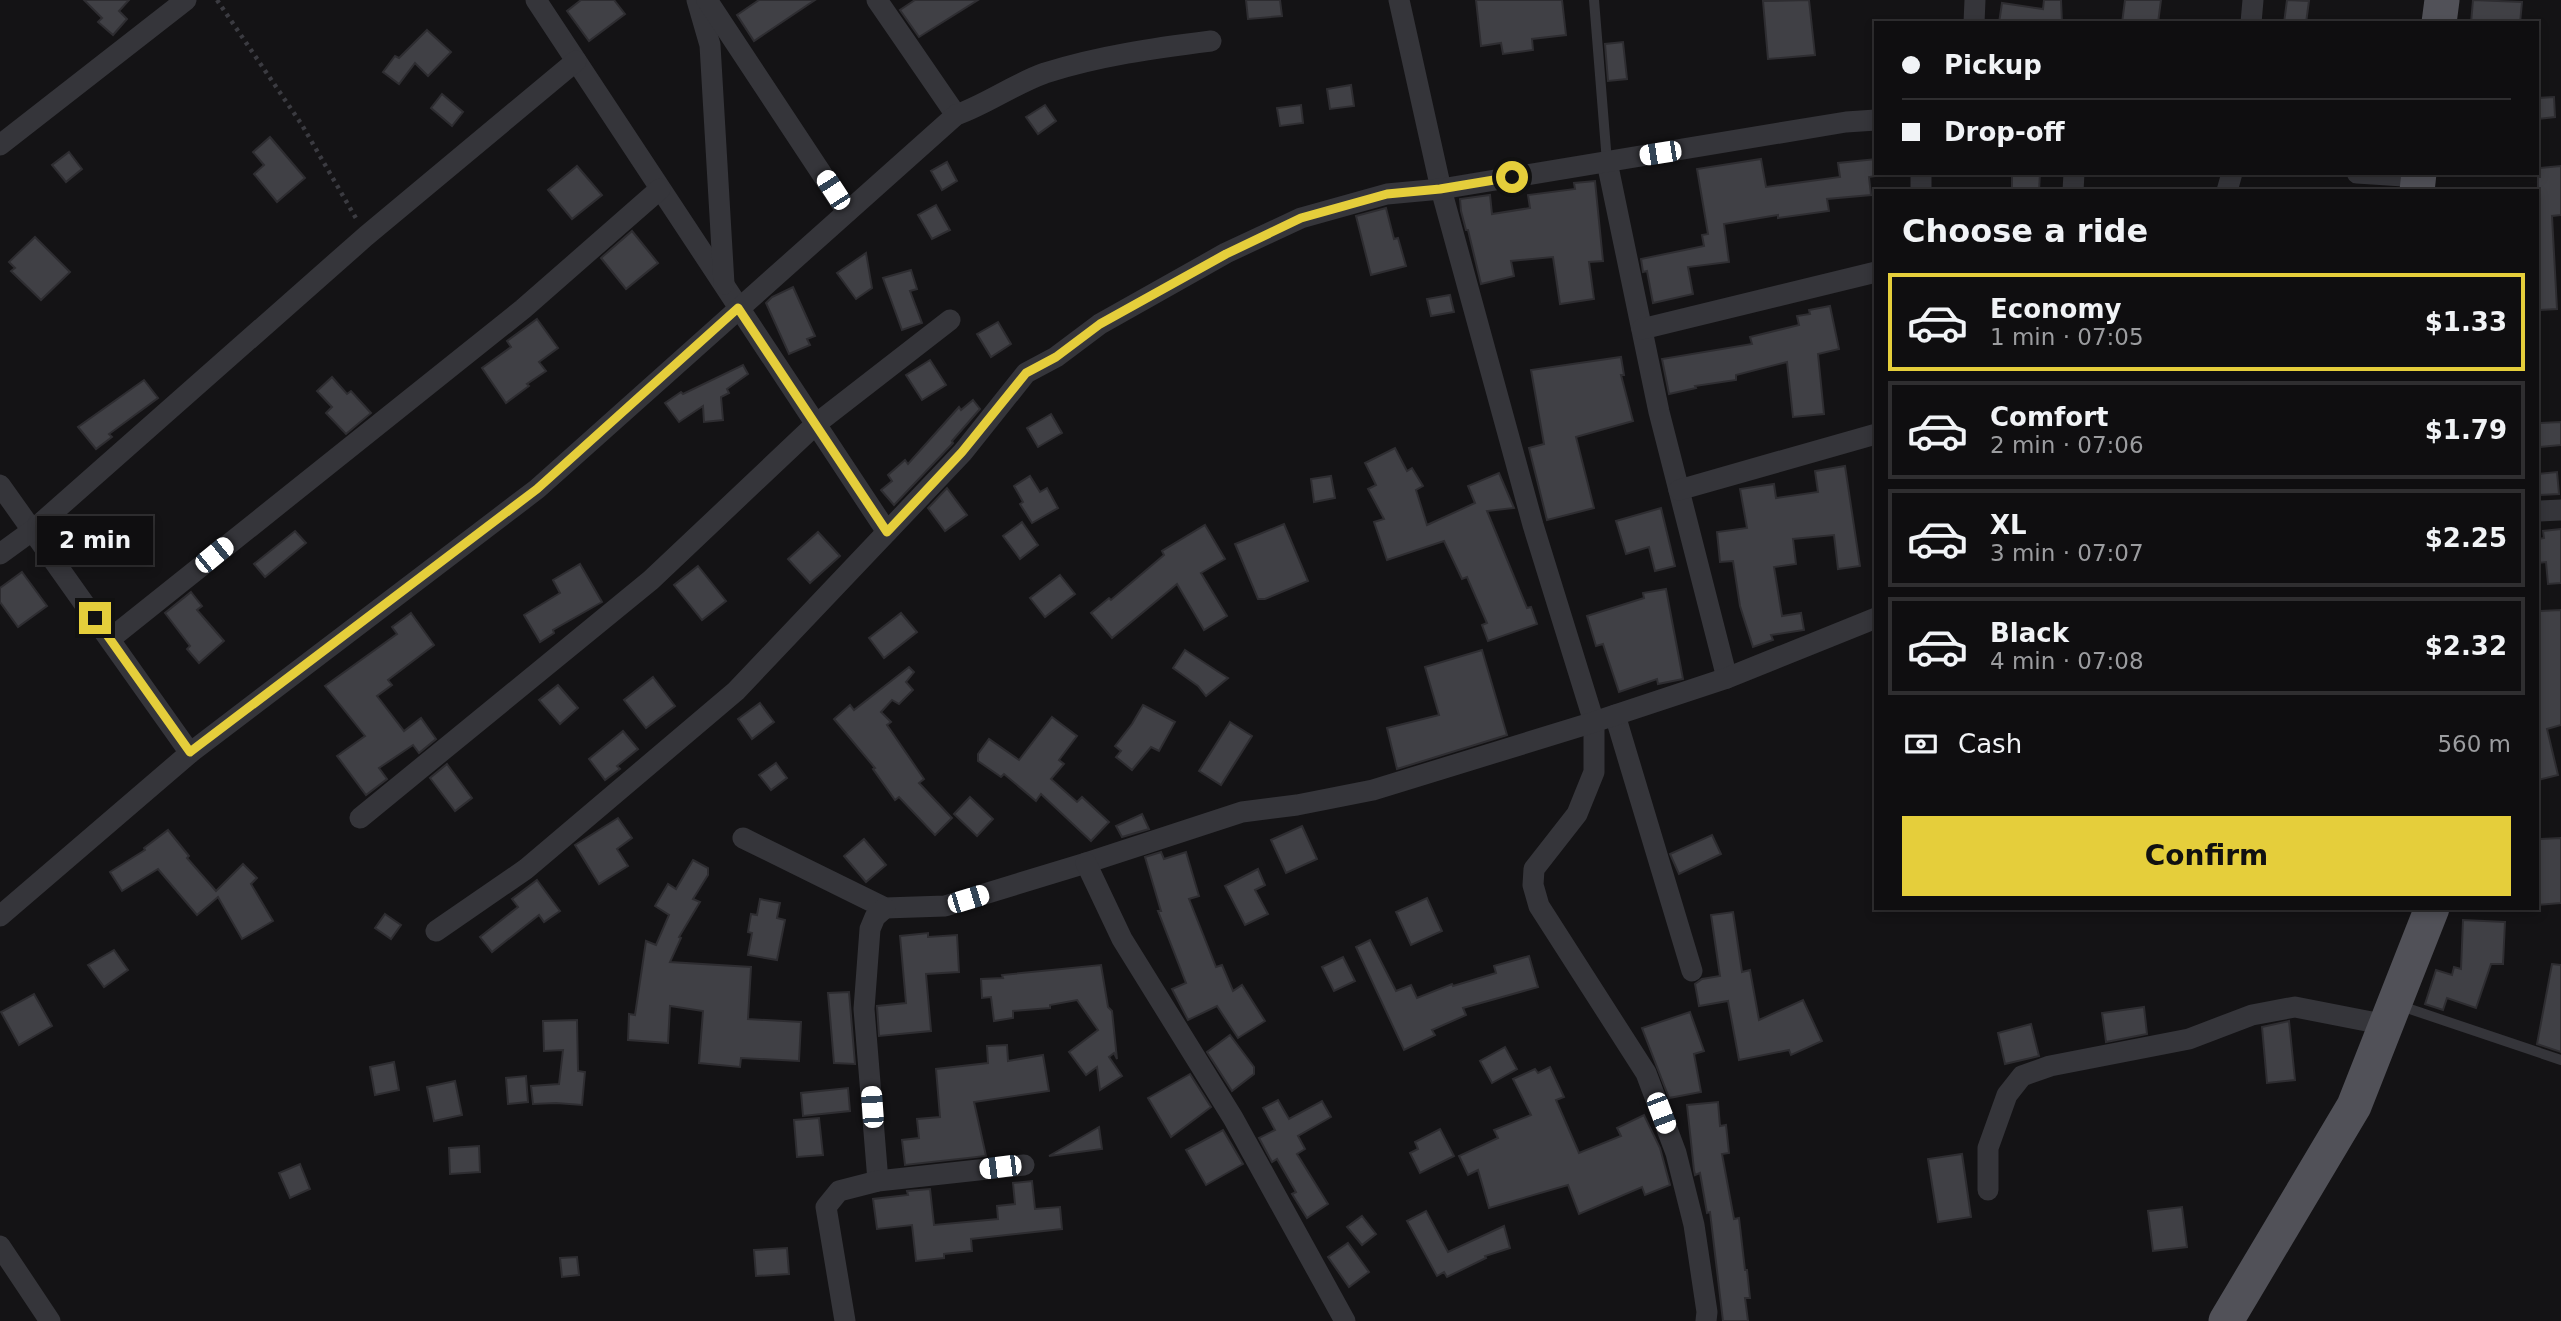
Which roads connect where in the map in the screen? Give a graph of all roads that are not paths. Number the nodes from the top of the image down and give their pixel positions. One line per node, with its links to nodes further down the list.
1 (186, 0): 18 (street)
2 (536, 0): 15 (street)
3 (697, 0): 26 (street)
4 (707, 0): 24 (street)
5 (877, 0): 16 (street)
6 (1399, 0): 23 (street)
7 (1594, 0): 19 (lane)
8 (1975, 0): 11 (street)
9 (2253, 0): 12 (street)
10 (2442, 0): 13 (main road)
11 (1974, 21)
12 (2251, 21)
13 (2439, 21)
14 (1210, 41): 16 (street)
15 (576, 61): 22 (street); 36 (street)
16 (957, 114): 24 (street)
17 (1874, 120): 19 (street)
18 (0, 145)
19 (1607, 162): 23 (street); 29 (street)
20 (2375, 175): 21 (street)
21 (2419, 180)
22 (660, 189): 26 (street); 40 (street)
23 (1440, 189): 37 (street); 43 (street)
24 (847, 212): 27 (street)
25 (1874, 272): 29 (street)
26 (724, 286): 27 (street)
27 (738, 308): 30 (street); 44 (street)
28 (950, 320): 30 (street)
29 (1642, 329): 33 (street)
30 (816, 424): 37 (street); 45 (street)
31 (1874, 435): 33 (street)
32 (0, 485): 36 (street)
33 (1679, 490): 41 (street)
34 (2561, 510): 35 (street)
35 (2539, 511)
36 (33, 530): 38 (street); 40 (street)
37 (887, 532): 51 (street)
38 (0, 554)
39 (1874, 619): 41 (street)
40 (110, 639): 44 (street)
41 (1727, 678): 42 (street)
42 (1615, 715): 43 (street); 52 (street)
43 (1594, 722): 47 (street); 62 (street)
44 (190, 752): 50 (street)
45 (360, 818)
46 (743, 838): 48 (street)
47 (1086, 863): 48 (street); 61 (street)
48 (885, 908): 56 (street)
49 (2430, 910): 53 (main road)
50 (0, 916)
51 (436, 931)
52 (1692, 971)
53 (2391, 1015): 54 (lane); 57 (street); 63 (main road)
54 (2561, 1060)
55 (1024, 1165): 56 (street)
56 (878, 1181): 60 (street)
57 (1988, 1190)
58 (0, 1246): 59 (street)
59 (50, 1321)
60 (845, 1321)
61 (1345, 1321)
62 (1706, 1321)
63 (2226, 1321)

